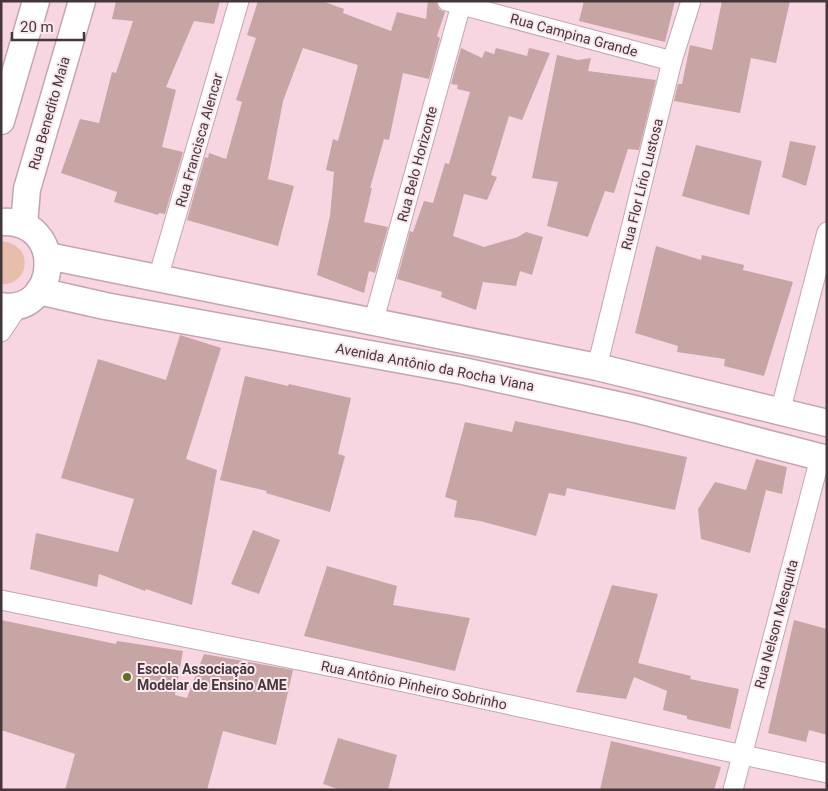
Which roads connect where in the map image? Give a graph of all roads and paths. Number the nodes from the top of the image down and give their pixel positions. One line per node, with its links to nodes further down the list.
1 (36, 1): 7 (main road)
2 (82, 1): 8 (main road, Rua Benedito Maia)
3 (239, 1): 11 (street, Rua Francisca Alencar)
4 (691, 1): 6 (street, Rua Flor Lírio Lustosa)
5 (454, 3): 6 (street, Rua Campina Grande); 13 (street, Rua Belo Horizonte)
6 (672, 61): 15 (street, Rua Flor Lírio Lustosa)
7 (1, 121)
8 (13, 224): 10 (main road)
9 (827, 232): 16 (street)
10 (48, 256): 11 (main road); 12 (main road)
11 (158, 278): 13 (main road)
12 (20, 301): 14 (street); 18 (main road, Avenida Antônio da Rocha Viana)
13 (373, 323): 15 (main road)
14 (1, 332)
15 (598, 367): 16 (main road)
16 (780, 412): 17 (main road)
17 (827, 423)
18 (823, 459): 20 (street, Rua Nelson Mesquita)
19 (1, 600): 20 (street, Rua Antônio Pinheiro Sobrinho)
20 (741, 755): 21 (street, Rua Antônio Pinheiro Sobrinho); 22 (street, Rua Nelson Mesquita)
21 (827, 772)
22 (733, 790)

